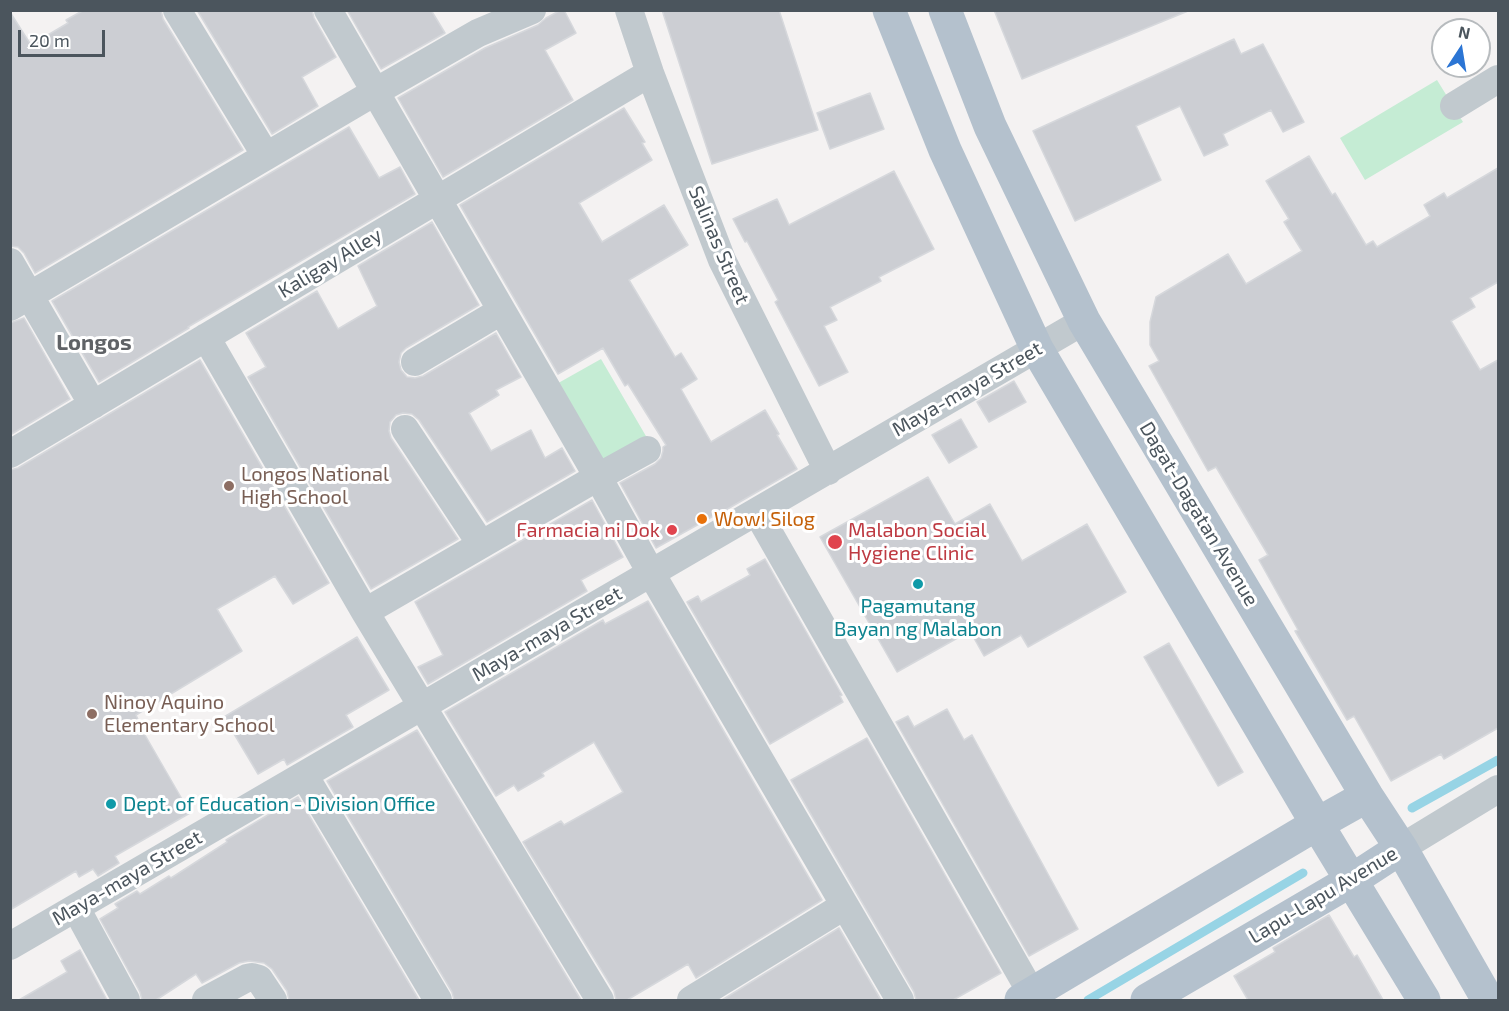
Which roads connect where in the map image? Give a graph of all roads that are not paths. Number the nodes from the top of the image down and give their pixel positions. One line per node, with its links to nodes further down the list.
1 (177, 10): 12 (street)
2 (328, 10): 10 (street)
3 (532, 10): 7 (street)
4 (629, 10): 8 (street, Salinas Street)
5 (889, 10): 19 (main road)
6 (945, 10): 17 (main road, Dagat-Dagatan Avenue)
7 (475, 22): 10 (street)
8 (650, 73): 13 (street, Kaligay Alley); 25 (street, Salinas Street)
9 (1498, 79): 11 (street)
10 (375, 92): 12 (street); 13 (street)
11 (1454, 106)
12 (266, 156): 15 (street)
13 (438, 200): 16 (street); 18 (street, Kaligay Alley)
14 (10, 262): 15 (street)
15 (20, 302): 21 (street)
16 (501, 311): 20 (street); 26 (street)
17 (1084, 321): 19 (street, Maya-maya Street); 34 (main road, Dagat-Dagatan Avenue)
18 (206, 337): 21 (street, Kaligay Alley); 30 (street)
19 (1037, 349): 25 (street, Maya-maya Street); 35 (main road)
20 (415, 362)
21 (93, 405): 24 (street, Kaligay Alley)
22 (405, 429): 28 (street)
23 (647, 450): 26 (street)
24 (10, 454)
25 (828, 471): 27 (street, Maya-maya Street)
26 (598, 477): 28 (street); 29 (street)
27 (757, 512): 29 (street, Maya-maya Street); 41 (street)
28 (481, 544): 30 (street)
29 (651, 573): 31 (street, Maya-maya Street); 38 (street)
30 (365, 612): 31 (street)
31 (422, 706): 32 (street, Maya-maya Street); 46 (street)
32 (304, 775): 39 (street, Maya-maya Street); 45 (street)
33 (1498, 789): 36 (street, Lapu-Lapu Avenue)
34 (1367, 796): 35 (main road); 36 (main road, Dagat-Dagatan Avenue)
35 (1317, 824): 37 (main road); 41 (main road)
36 (1401, 848): 37 (main road, Lapu-Lapu Avenue); 51 (main road, Dagat-Dagatan Avenue)
37 (1352, 880): 49 (main road, Lapu-Lapu Avenue); 50 (main road)
38 (844, 906): 47 (street); 48 (street)
39 (76, 908): 40 (street, Maya-maya Street); 42 (street)
40 (10, 946)
41 (1027, 997)
42 (126, 1000)
43 (206, 1000): 44 (street)
44 (273, 1000)
45 (438, 1000)
46 (600, 1000)
47 (691, 1000)
48 (900, 1000)
49 (1147, 1000)
50 (1424, 1000)
51 (1488, 1000)

